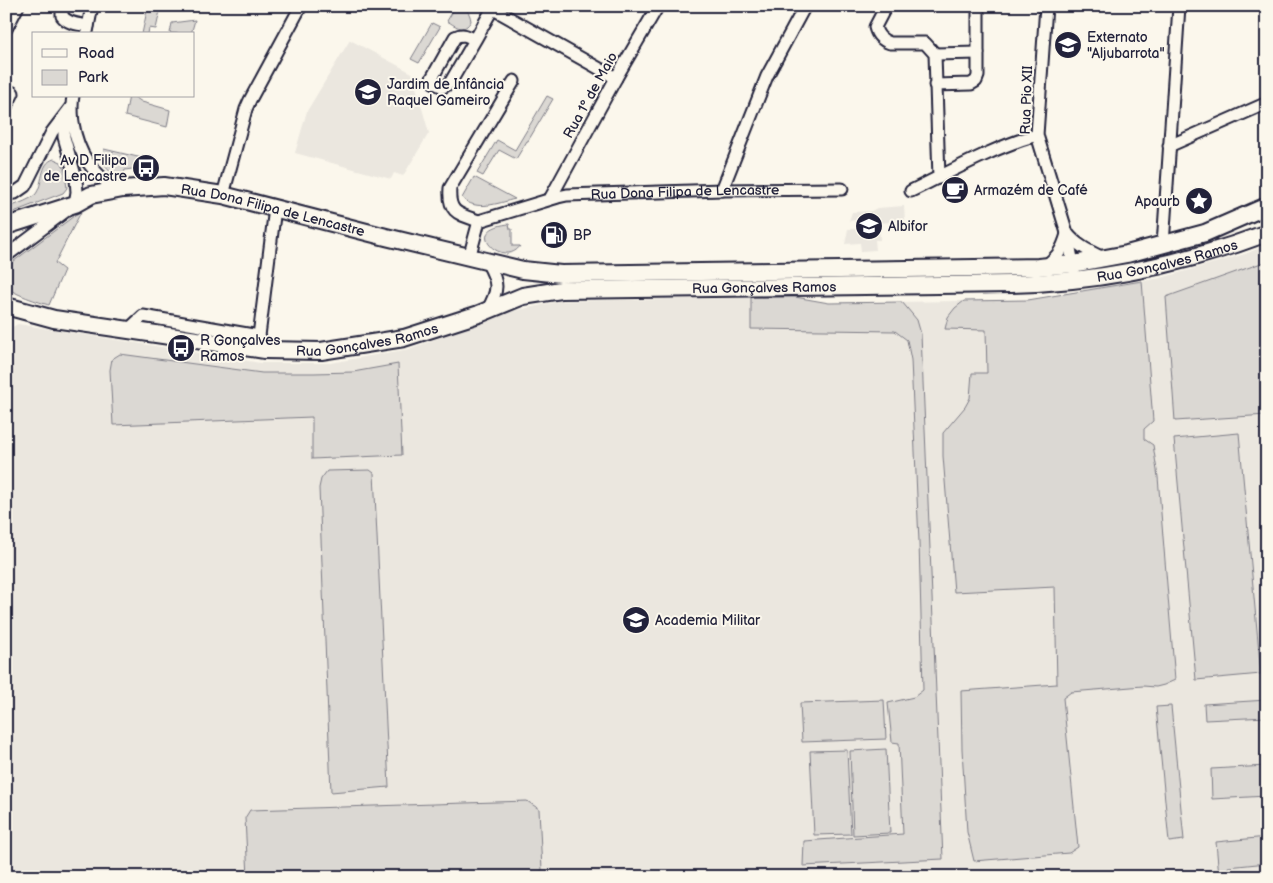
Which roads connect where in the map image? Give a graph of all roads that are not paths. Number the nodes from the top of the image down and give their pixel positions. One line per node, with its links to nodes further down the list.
1 (18, 6): 12 (street)
2 (62, 6): 13 (street)
3 (92, 6): 13 (street)
4 (301, 6): 35 (street)
5 (658, 6): 17 (street, Rua 1º de Maio)
6 (806, 6): 32 (street)
7 (886, 6): 16 (street)
8 (1046, 6): 24 (street, Rua Pio XII)
9 (1179, 6): 26 (street)
10 (492, 7): 14 (street); 17 (street)
11 (978, 12): 15 (street)
12 (6, 29)
13 (88, 30)
14 (475, 40): 14 (street)
15 (978, 53): 16 (street); 19 (street)
16 (934, 54): 19 (street)
17 (616, 78): 36 (street, Rua 1º de Maio)
18 (514, 82): 40 (street)
19 (935, 85): 29 (street)
20 (6, 90): 23 (street)
21 (1267, 103): 26 (street)
22 (70, 106): 25 (street); 27 (street); 28 (street)
23 (6, 107)
24 (1037, 136): 29 (street); 42 (street, Rua Pio XII)
25 (66, 143): 27 (street); 28 (street); 37 (street)
26 (1169, 146): 44 (street)
27 (44, 148): 34 (street)
28 (90, 165): 31 (street)
29 (939, 178): 33 (street)
30 (842, 189): 32 (street, Rua Dona Filipa de Lencastre)
31 (117, 190): 35 (main road, Rua Dona Filipa de Lencastre); 37 (main road, Rua Dona Filipa de Lencastre)
32 (722, 190): 36 (street, Rua Dona Filipa de Lencastre)
33 (911, 191)
34 (6, 194)
35 (223, 195): 39 (main road, Rua Dona Filipa de Lencastre)
36 (550, 199): 40 (street, Rua Dona Filipa de Lencastre)
37 (75, 204): 41 (main road, Rua Dona Filipa de Lencastre); 45 (street)
38 (1267, 206): 44 (main road, Rua Gonçalves Ramos)
39 (275, 208): 46 (main road, Rua Dona Filipa de Lencastre); 55 (street)
40 (479, 221): 46 (street)
41 (6, 226)
42 (1067, 232): 47 (street); 49 (street, Rua Pio XII); 50 (street)
43 (1267, 233): 52 (main road, Rua Gonçalves Ramos)
44 (1163, 245): 47 (main road, Rua Gonçalves Ramos)
45 (6, 256)
46 (470, 258): 48 (main road, Rua Dona Filipa de Lencastre)
47 (1103, 258): 49 (main road, Rua Gonçalves Ramos)
48 (487, 262): 51 (main road, Rua Dona Filipa de Lencastre); 54 (street)
49 (1073, 264): 50 (main road, Rua Gonçalves Ramos); 52 (street, Rua Pio XII)
50 (1044, 267): 51 (main road, Rua Gonçalves Ramos)
51 (561, 274)
52 (1075, 281): 54 (main road, Rua Gonçalves Ramos)
53 (6, 306): 55 (main road, Rua Gonçalves Ramos)
54 (487, 311): 55 (main road, Rua Gonçalves Ramos)
55 (262, 343)

